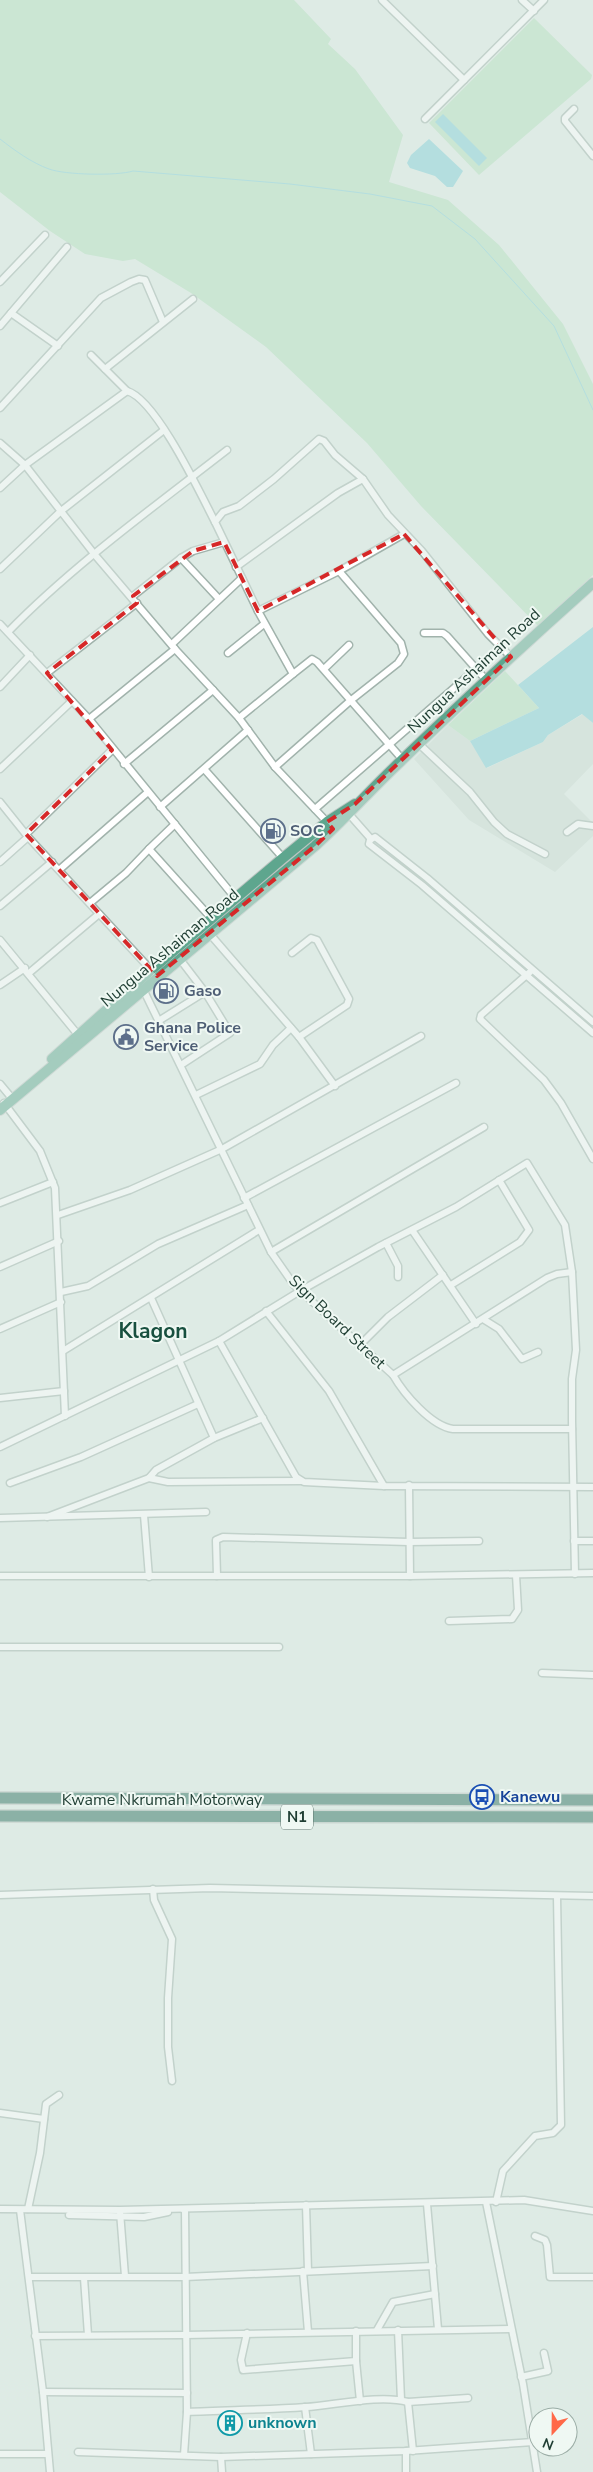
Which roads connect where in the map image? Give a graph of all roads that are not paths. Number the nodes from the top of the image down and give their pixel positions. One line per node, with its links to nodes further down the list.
1 (522, 0): 4 (street)
2 (544, 0): 4 (street)
3 (385, 1): 5 (street)
4 (534, 11): 5 (street)
5 (464, 80): 7 (street)
6 (574, 109): 8 (street)
7 (425, 119)
8 (593, 156)
9 (44, 235): 11 (street)
10 (67, 247): 13 (street)
11 (0, 282)
12 (193, 299): 14 (street)
13 (11, 313): 15 (street); 16 (street)
14 (163, 322): 16 (street); 18 (street)
15 (0, 326)
16 (58, 346): 20 (street)
17 (91, 355): 18 (street)
18 (105, 369): 19 (street)
19 (127, 391): 21 (street); 24 (street)
20 (0, 408)
21 (164, 430): 25 (street); 28 (street)
22 (0, 443): 24 (street)
23 (227, 450): 25 (street)
24 (24, 465): 27 (street); 28 (street)
25 (192, 477): 29 (street); 32 (street)
26 (363, 479): 29 (street); 30 (street); 34 (street)
27 (0, 488)
28 (61, 511): 32 (street); 35 (street)
29 (215, 522): 31 (street)
30 (404, 534): 36 (street); 51 (street)
31 (224, 542): 33 (street); 34 (street)
32 (95, 555): 39 (street); 45 (street)
33 (181, 558): 39 (street); 40 (street)
34 (236, 567): 37 (street)
35 (0, 569)
36 (339, 571): 42 (street); 60 (street)
37 (242, 578): 40 (street); 42 (street)
38 (593, 583): 51 (main road, Nungua Ashaiman Road)
39 (133, 596): 41 (street)
40 (219, 599): 48 (street)
41 (137, 603): 48 (street); 54 (street)
42 (258, 611): 44 (street)
43 (0, 624): 45 (street)
44 (264, 624): 49 (street); 55 (street)
45 (8, 632): 50 (street)
46 (424, 633): 52 (street)
47 (349, 644): 53 (street)
48 (173, 646): 58 (street); 62 (street)
49 (228, 653)
50 (30, 655): 54 (street); 57 (street)
51 (511, 657): 56 (main road, Nungua Ashaiman Road)
52 (476, 668): 56 (street); 65 (street)
53 (324, 669): 55 (street); 60 (street)
54 (47, 673): 59 (street)
55 (293, 674): 61 (street)
56 (487, 681): 64 (main road, Nungua Ashaiman Road)
57 (0, 686)
58 (212, 690): 61 (street); 68 (street)
59 (72, 701): 62 (street); 70 (street)
60 (350, 701): 65 (street); 69 (street)
61 (239, 718): 63 (street)
62 (89, 719): 66 (street)
63 (248, 730): 69 (street); 71 (street)
64 (419, 744): 67 (main road, Nungua Ashaiman Road); 85 (street)
65 (389, 745): 67 (street); 76 (street)
66 (112, 750): 68 (street); 82 (street)
67 (402, 760): 74 (main road, Nungua Ashaiman Road)
68 (124, 764): 72 (street)
69 (275, 767): 76 (street)
70 (0, 769)
71 (205, 770): 75 (street); 86 (street)
72 (148, 792): 75 (street); 89 (street)
73 (0, 802): 82 (street)
74 (355, 804): 77 (main road, Nungua Ashaiman Road); 79 (main road, Nungua Ashaiman Road)
75 (160, 807): 78 (street)
76 (314, 808): 79 (street)
77 (349, 814): 79 (main road, Nungua Ashaiman Road); 83 (street)
78 (175, 824): 84 (street); 92 (street)
79 (330, 826): 86 (main road, Nungua Ashaiman Road); 97 (main road, Nungua Ashaiman Road)
80 (593, 826): 81 (street)
81 (567, 832)
82 (27, 835): 87 (street); 88 (street)
83 (371, 838): 90 (street); 91 (street)
84 (149, 849): 93 (street); 96 (street)
85 (545, 854)
86 (283, 858): 92 (main road, Nungua Ashaiman Road)
87 (0, 862)
88 (52, 862): 89 (street); 94 (street)
89 (59, 870): 93 (street)
90 (427, 878): 91 (street); 101 (street)
91 (422, 885): 104 (street)
92 (236, 899): 96 (main road, Nungua Ashaiman Road)
93 (90, 903): 95 (street)
94 (0, 906)
95 (99, 914): 102 (street); 103 (street)
96 (212, 919): 103 (main road, Nungua Ashaiman Road)
97 (209, 933): 100 (main road, Nungua Ashaiman Road); 110 (street)
98 (0, 940): 102 (street)
99 (292, 953): 114 (street)
100 (179, 958): 103 (main road, Nungua Ashaiman Road); 107 (street)
101 (532, 970): 104 (street); 109 (street)
102 (27, 971): 105 (street); 112 (street)
103 (154, 973): 106 (main road, Nungua Ashaiman Road)
104 (527, 975): 111 (street); 123 (street)
105 (0, 985)
106 (141, 985): 108 (street, Sign Board Street); 112 (main road, Nungua Ashaiman Road); 120 (main road, Nungua Ashaiman Road)
107 (205, 992): 108 (street); 115 (street)
108 (160, 1020): 115 (street, Sign Board Street)
109 (593, 1022)
110 (291, 1028): 114 (street); 119 (street)
111 (593, 1033)
112 (79, 1036): 120 (main road, Nungua Ashaiman Road)
113 (421, 1036): 118 (street)
114 (299, 1037): 118 (street)
115 (181, 1065): 119 (street, Sign Board Street)
116 (456, 1083): 126 (street)
117 (0, 1084): 120 (street)
118 (335, 1086): 122 (street)
119 (196, 1095): 122 (street, Sign Board Street)
120 (4, 1103): 125 (street)
121 (484, 1127): 134 (street)
122 (222, 1149): 126 (street, Sign Board Street); 129 (street)
123 (593, 1159)
124 (499, 1180): 131 (street); 136 (street); 139 (street)
125 (53, 1182): 127 (street); 129 (street)
126 (244, 1198): 128 (street, Sign Board Street)
127 (0, 1202)
128 (248, 1206): 130 (street, Sign Board Street); 141 (street)
129 (58, 1215): 132 (street)
130 (259, 1230): 134 (street, Sign Board Street); 142 (street)
131 (412, 1230): 133 (street); 137 (street)
132 (59, 1240): 135 (street); 141 (street)
133 (386, 1243): 138 (street); 140 (street)
134 (271, 1252): 140 (street, Sign Board Street)
135 (0, 1268)
136 (572, 1272): 145 (street); 159 (street)
137 (443, 1275): 139 (street); 149 (street)
138 (398, 1277)
139 (451, 1285): 146 (street)
140 (300, 1291): 144 (street); 149 (street, Sign Board Street)
141 (61, 1292): 143 (street)
142 (151, 1298): 150 (street); 152 (street)
143 (61, 1302): 147 (street); 150 (street)
144 (266, 1311): 148 (street); 166 (street)
145 (483, 1319): 146 (street); 151 (street)
146 (476, 1324): 153 (street)
147 (0, 1329)
148 (220, 1341): 152 (street); 158 (street)
149 (360, 1346): 153 (street, Sign Board Street)
150 (63, 1351): 154 (street)
151 (538, 1352)
152 (178, 1361): 156 (street); 157 (street)
153 (393, 1375): 159 (street, Sign Board Street)
154 (64, 1392): 155 (street); 157 (street)
155 (0, 1398)
156 (198, 1404): 160 (street); 164 (street)
157 (65, 1416): 161 (street)
158 (263, 1418): 160 (street); 163 (street)
159 (572, 1429): 167 (street)
160 (214, 1438): 162 (street)
161 (0, 1447)
162 (149, 1478): 163 (street); 171 (street)
163 (301, 1480): 166 (street)
164 (10, 1483)
165 (409, 1485): 166 (street); 167 (street); 176 (street)
166 (384, 1486)
167 (573, 1487): 168 (street); 174 (street)
168 (593, 1487)
169 (206, 1512): 170 (street)
170 (144, 1515): 171 (street); 183 (street)
171 (47, 1517): 172 (street)
172 (0, 1518)
173 (479, 1541): 176 (street)
174 (574, 1541): 175 (street); 178 (street)
175 (593, 1541)
176 (409, 1542): 181 (street); 182 (street)
177 (593, 1573): 178 (street)
178 (575, 1574): 179 (street)
179 (516, 1575): 182 (street); 184 (street)
180 (0, 1576): 183 (street)
181 (217, 1576): 182 (street); 183 (street)
182 (410, 1576)
183 (149, 1577)
184 (449, 1621)
185 (0, 1647): 186 (street)
186 (279, 1647)
187 (542, 1673): 188 (street)
188 (593, 1675)
189 (0, 1798): 190 (highway, Kwame Nkrumah Motorway / N1)
190 (593, 1800)
191 (0, 1816): 192 (highway, Kwame Nkrumah Motorway / N1)
192 (593, 1817)
193 (153, 1889): 194 (street); 195 (street); 197 (street)
194 (0, 1895)
195 (557, 1896): 196 (street); 202 (street)
196 (593, 1896)
197 (172, 2081)
198 (59, 2095): 200 (street)
199 (0, 2113): 200 (street)
200 (44, 2119): 206 (street)
201 (486, 2202): 202 (street); 203 (street); 221 (street)
202 (496, 2202): 209 (street)
203 (427, 2204): 204 (street); 213 (street)
204 (306, 2205): 207 (street); 214 (street)
205 (0, 2209): 208 (street)
206 (28, 2209): 208 (street); 210 (street)
207 (185, 2209): 210 (street); 217 (street)
208 (20, 2210): 216 (street)
209 (593, 2211)
210 (120, 2213): 211 (street); 215 (street)
211 (69, 2215)
212 (535, 2236): 218 (street)
213 (433, 2266): 214 (street); 220 (street)
214 (306, 2271): 217 (street); 226 (street)
215 (125, 2276): 217 (street); 219 (street)
216 (29, 2277): 219 (street); 229 (street)
217 (185, 2277): 230 (street)
218 (593, 2277)
219 (84, 2278): 228 (street)
220 (435, 2294): 223 (street); 225 (street)
221 (510, 2329): 225 (street); 233 (street)
222 (356, 2330): 223 (street); 226 (street); 232 (street)
223 (377, 2330): 224 (street)
224 (398, 2330): 225 (street); 237 (street)
225 (438, 2330)
226 (308, 2332): 227 (street)
227 (247, 2333): 230 (street); 232 (street)
228 (88, 2335): 229 (street); 230 (street)
229 (35, 2336): 234 (street)
230 (185, 2336): 235 (street)
231 (544, 2353): 233 (street)
232 (356, 2361): 238 (street)
233 (521, 2377): 242 (street)
234 (43, 2392): 235 (street); 247 (street)
235 (187, 2393): 241 (street)
236 (468, 2398): 239 (street)
237 (401, 2400): 238 (street); 239 (street)
238 (360, 2401): 240 (street)
239 (408, 2402): 244 (street)
240 (305, 2407): 241 (street); 248 (street)
241 (187, 2412): 249 (street)
242 (528, 2415)
243 (528, 2442): 244 (street)
244 (410, 2451): 248 (street); 254 (street)
245 (78, 2452): 249 (street)
246 (0, 2454): 247 (street)
247 (47, 2454): 252 (street)
248 (311, 2454): 251 (street)
249 (184, 2455): 251 (street)
250 (535, 2457): 255 (street)
251 (221, 2458): 253 (street)
252 (50, 2472)
253 (222, 2472)
254 (406, 2472)
255 (537, 2472)

